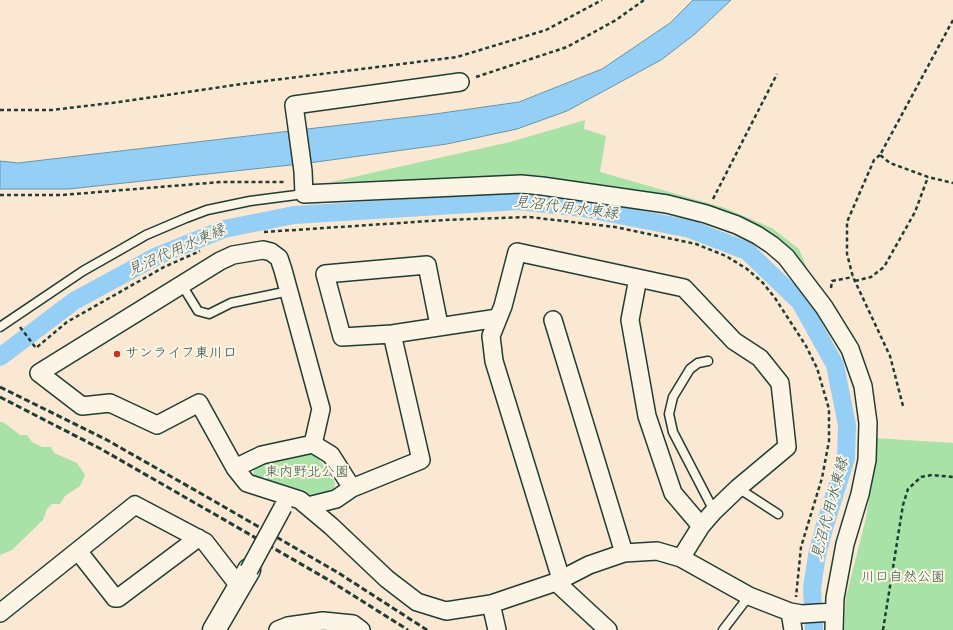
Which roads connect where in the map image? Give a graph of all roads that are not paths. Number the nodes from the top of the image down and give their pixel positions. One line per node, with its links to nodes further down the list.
1 (460, 82): 2 (street)
2 (304, 182): 9 (lane); 31 (street)
3 (638, 278): 6 (street); 15 (street); 20 (street)
4 (182, 285): 5 (lane); 5 (street); 13 (street)
5 (289, 291): 12 (street)
6 (498, 318): 8 (street); 26 (street)
7 (553, 320): 23 (street)
8 (440, 326): 10 (street); 10 (street)
9 (0, 327)
10 (392, 334): 14 (street)
11 (708, 361): 18 (lane)
12 (313, 444): 13 (street); 14 (street)
13 (235, 468): 16 (street)
14 (352, 488): 17 (street)
15 (738, 488): 18 (street); 19 (lane)
16 (287, 503): 17 (street); 25 (street, bridge)
17 (308, 506): 28 (street)
18 (714, 511): 20 (street)
19 (778, 514)
20 (701, 526): 24 (street)
21 (198, 538): 22 (street); 22 (street); 25 (street)
22 (78, 551): 29 (street)
23 (624, 554): 24 (street); 26 (street)
24 (681, 558): 27 (street)
25 (244, 578): 32 (street)
26 (558, 581): 28 (street); 36 (street)
27 (749, 596): 30 (street); 37 (lane)
28 (491, 604): 35 (street)
29 (0, 613)
30 (796, 613): 31 (street); 38 (street)
31 (828, 613): 39 (street)
32 (214, 630)
33 (278, 630): 34 (street)
34 (361, 630)
35 (497, 630)
36 (608, 630)
37 (723, 630)
38 (793, 630)
39 (834, 630)

